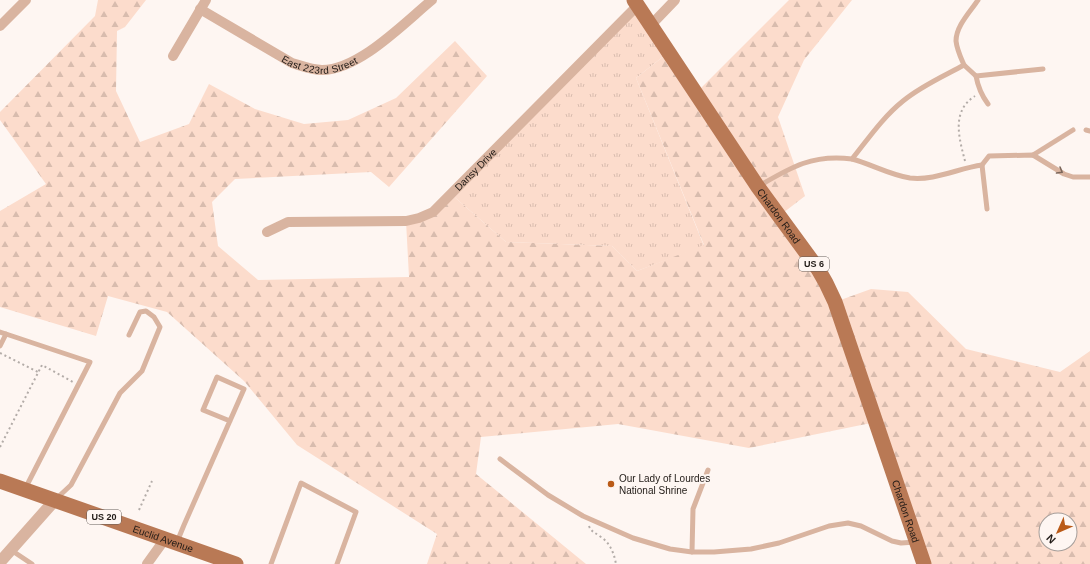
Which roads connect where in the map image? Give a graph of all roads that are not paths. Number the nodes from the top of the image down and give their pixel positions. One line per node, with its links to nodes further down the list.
1 (26, 0): 8 (street)
2 (432, 0): 6 (street, East 223rd Street)
3 (675, 0): 7 (street)
4 (978, 0): 10 (lane)
5 (636, 2): 7 (main road, Chardon Road / US 6); 21 (street, Dansy Drive)
6 (203, 4): 9 (street)
7 (651, 25): 19 (main road, Chardon Road / US 6)
8 (0, 26)
9 (173, 56)
10 (964, 65): 12 (lane); 16 (lane)
11 (1042, 69): 12 (lane)
12 (976, 76): 13 (lane)
13 (988, 104)
14 (1073, 130): 15 (lane)
15 (1033, 155): 17 (lane); 18 (lane, one-way to 18)
16 (852, 159): 17 (lane); 19 (lane)
17 (982, 165): 20 (lane)
18 (1090, 177)
19 (758, 187): 33 (main road, Chardon Road / US 6)
20 (987, 209)
21 (267, 232)
22 (0, 332): 23 (lane)
23 (6, 334): 25 (lane); 30 (lane)
24 (128, 335): 31 (lane)
25 (0, 346)
26 (230, 421): 26 (lane); 32 (lane)
27 (500, 459): 35 (lane)
28 (708, 470): 35 (lane)
29 (0, 481): 30 (main road, Euclid Avenue / US 20)
30 (25, 490): 31 (main road, Euclid Avenue / US 20)
31 (55, 500): 32 (main road, Euclid Avenue / US 20); 34 (street)
32 (171, 541): 37 (main road, Euclid Avenue / US 20); 39 (street)
33 (917, 542): 35 (lane); 42 (main road, Chardon Road / US 6)
34 (11, 550): 36 (street); 38 (lane)
35 (692, 552)
36 (0, 562)
37 (228, 563)
38 (32, 564)
39 (147, 564)
40 (271, 564): 41 (lane)
41 (337, 564)
42 (924, 564)

